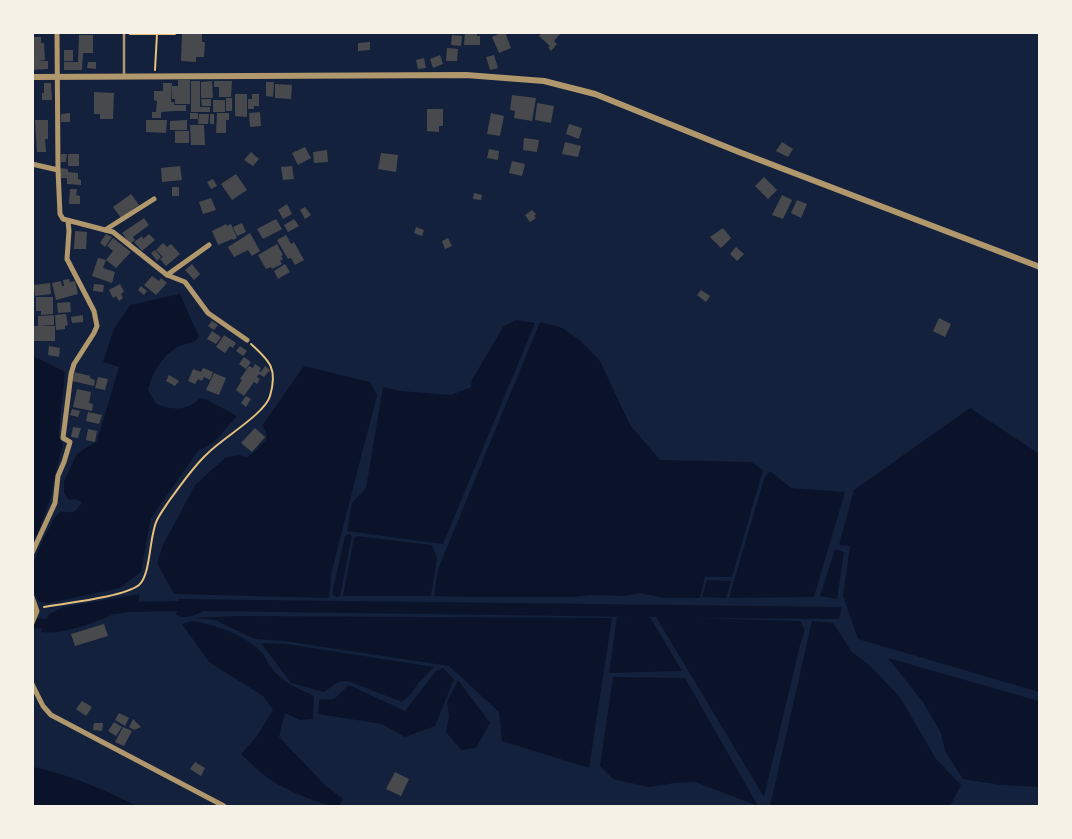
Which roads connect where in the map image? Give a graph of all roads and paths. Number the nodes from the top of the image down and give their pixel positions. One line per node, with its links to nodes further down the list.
1 (56, 32): 7 (street)
2 (124, 34): 3 (path); 8 (lane)
3 (157, 34): 4 (path); 5 (path)
4 (175, 34)
5 (155, 72)
6 (32, 76): 7 (street)
7 (57, 77): 8 (street); 10 (street)
8 (124, 77): 15 (street)
9 (32, 164): 10 (street)
10 (58, 170): 12 (street)
11 (154, 199): 13 (street)
12 (68, 221): 13 (street); 18 (street)
13 (105, 230): 16 (street)
14 (209, 245): 16 (street)
15 (1040, 267)
16 (167, 275): 17 (street)
17 (247, 340): 20 (path)
18 (32, 553)
19 (32, 597): 20 (street)
20 (37, 610): 21 (street)
21 (32, 624)
22 (32, 684): 23 (street)
23 (224, 806)

